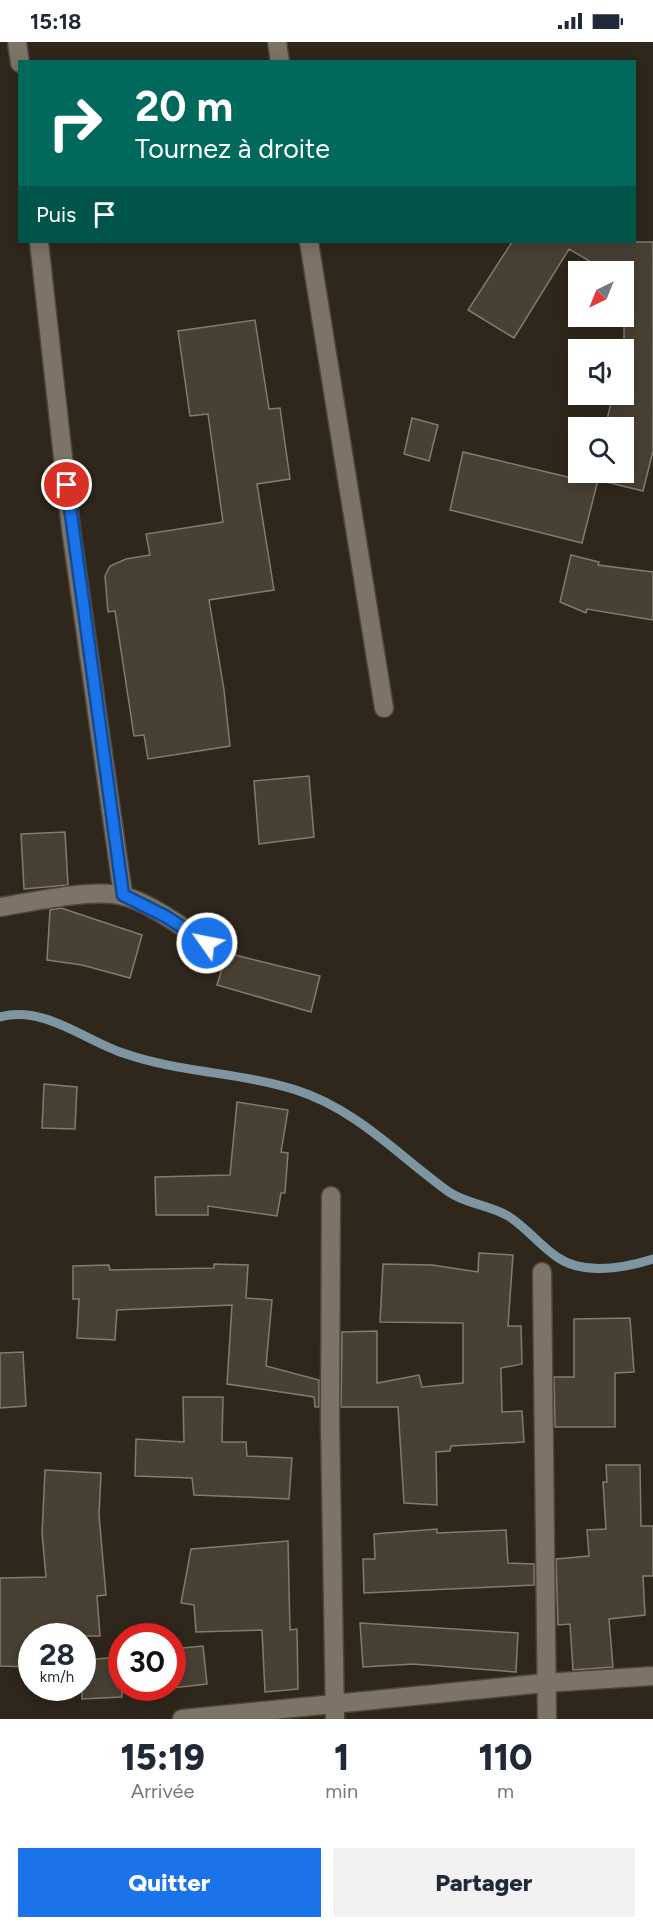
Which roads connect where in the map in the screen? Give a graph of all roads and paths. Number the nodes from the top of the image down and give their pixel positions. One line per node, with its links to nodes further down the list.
1 (17, 42): 3 (street)
2 (277, 42): 4 (street)
3 (20, 60)
4 (280, 60)
5 (39, 243): 8 (street)
6 (309, 243): 7 (street)
7 (384, 708)
8 (123, 895): 9 (street); 10 (street)
9 (0, 907)
10 (207, 943)
11 (331, 1196): 15 (street)
12 (542, 1272): 14 (street)
13 (653, 1676): 14 (street)
14 (545, 1683): 15 (street); 17 (street)
15 (335, 1712): 16 (street)
16 (182, 1719)
17 (547, 1719)

